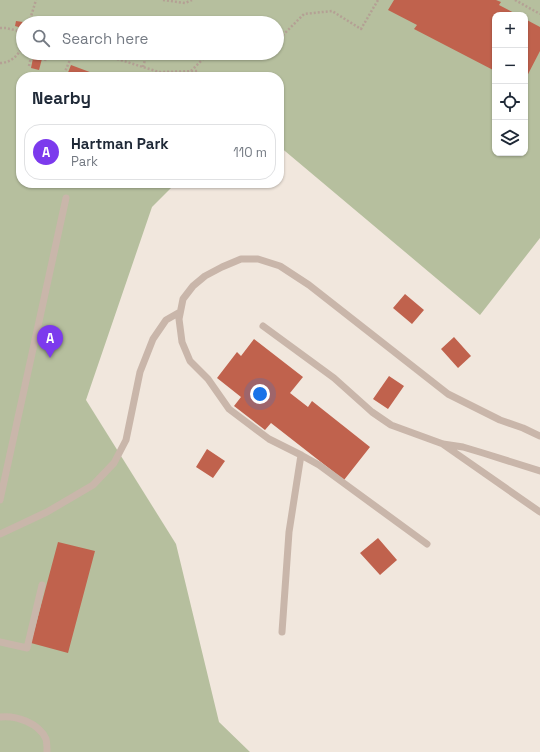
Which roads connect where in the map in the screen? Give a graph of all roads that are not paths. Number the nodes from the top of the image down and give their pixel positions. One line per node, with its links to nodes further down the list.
1 (66, 198): 8 (lane)
2 (180, 312): 4 (lane); 6 (lane); 10 (lane)
3 (263, 326): 5 (lane)
4 (540, 436)
5 (443, 444): 7 (lane); 9 (lane)
6 (301, 455): 11 (lane); 13 (lane)
7 (540, 471)
8 (0, 500)
9 (540, 512)
10 (0, 534)
11 (427, 544)
12 (42, 585): 14 (lane)
13 (282, 632)
14 (0, 642)
15 (0, 717): 16 (lane)
16 (47, 752)

